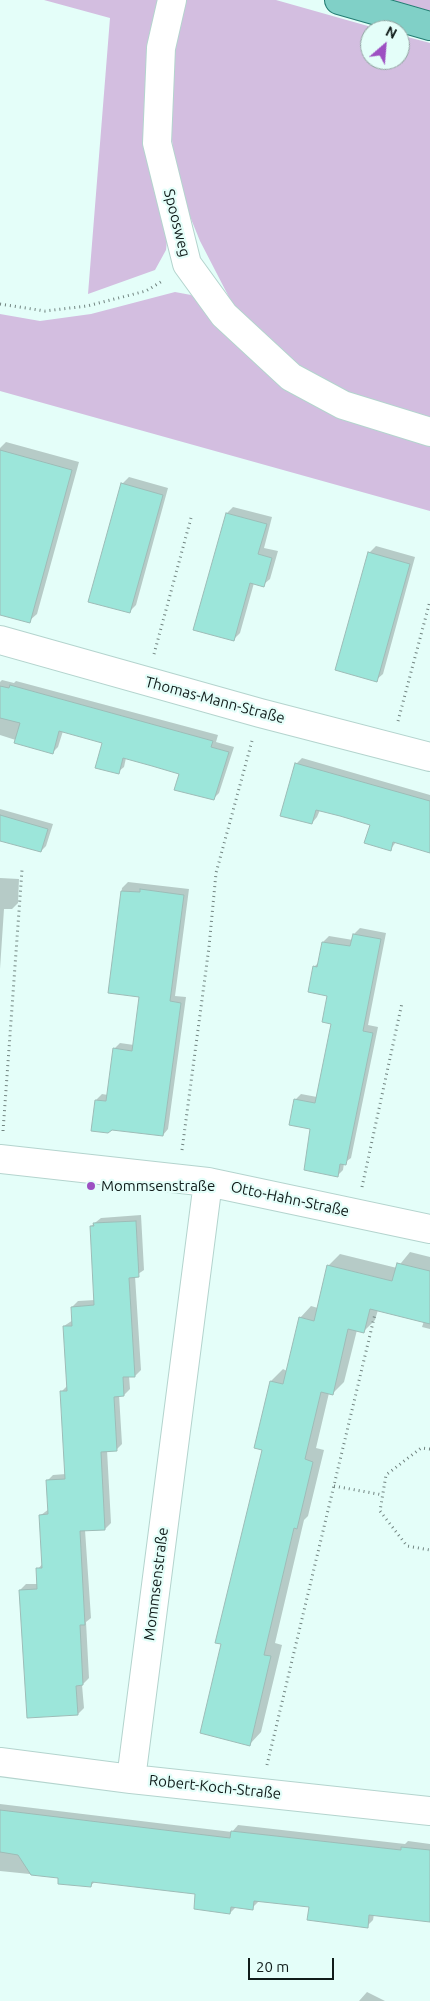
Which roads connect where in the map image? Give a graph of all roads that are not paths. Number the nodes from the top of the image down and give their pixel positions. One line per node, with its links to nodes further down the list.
1 (172, 0): 4 (street, Spoosweg)
2 (339, 0): 3 (main road)
3 (430, 26)
4 (430, 432)
5 (0, 640): 6 (street, Thomas-Mann-Straße)
6 (430, 757)
7 (1, 1159): 8 (street, Otto-Hahn-Straße)
8 (208, 1182): 9 (street, Otto-Hahn-Straße); 11 (street, Mommsenstraße)
9 (430, 1229)
10 (0, 1762): 11 (street, Robert-Koch-Straße)
11 (131, 1779): 12 (street, Robert-Koch-Straße)
12 (430, 1811)

